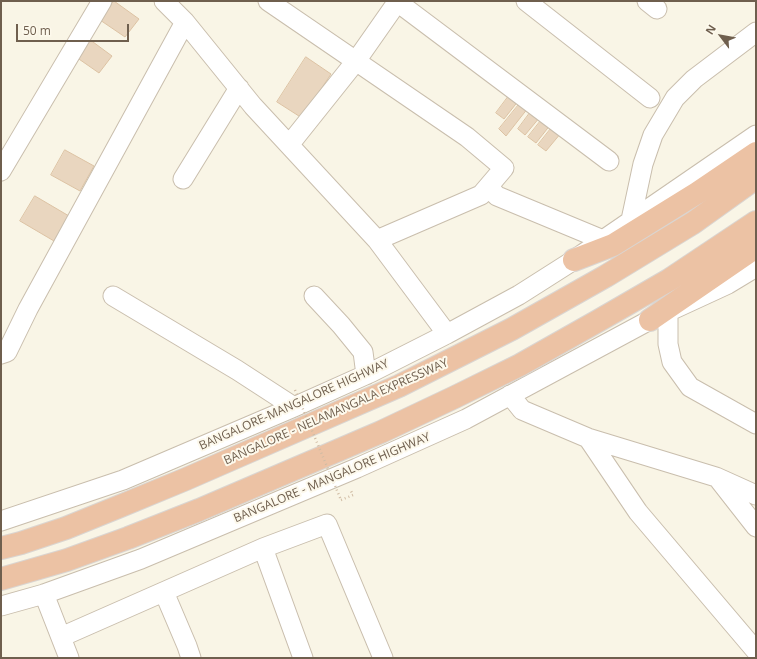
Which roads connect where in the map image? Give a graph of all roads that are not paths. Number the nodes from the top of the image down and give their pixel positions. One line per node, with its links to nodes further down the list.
1 (102, 1): 15 (street)
2 (164, 1): 6 (street)
3 (268, 1): 8 (street)
4 (397, 1): 8 (street); 14 (street)
5 (526, 1): 10 (street)
6 (185, 22): 9 (street); 30 (street)
7 (756, 32): 19 (street)
8 (356, 61): 12 (street); 18 (street)
9 (239, 88): 12 (street); 17 (street)
10 (650, 98)
11 (756, 135): 19 (street, BANGALORE-MANGALORE HIGHWAY)
12 (289, 145): 21 (street)
13 (756, 153): 24 (highway)
14 (609, 161)
15 (1, 171)
16 (756, 178): 40 (highway, BANGALORE - NELAMANGALA EXPRESSWAY)
17 (183, 179)
18 (488, 187): 21 (street); 22 (street)
19 (631, 220): 22 (street, BANGALORE-MANGALORE HIGHWAY)
20 (756, 222): 42 (highway)
21 (377, 240): 29 (street)
22 (603, 240): 24 (street, BANGALORE-MANGALORE HIGHWAY)
23 (756, 247): 28 (highway)
24 (574, 260): 29 (street, BANGALORE-MANGALORE HIGHWAY)
25 (756, 267): 28 (street, BANGALORE - MANGALORE HIGHWAY)
26 (113, 296): 33 (street)
27 (314, 296): 31 (street)
28 (659, 316): 32 (street, BANGALORE - MANGALORE HIGHWAY); 34 (street)
29 (447, 334): 31 (street, BANGALORE-MANGALORE HIGHWAY)
30 (1, 354)
31 (366, 374): 33 (street, BANGALORE-MANGALORE HIGHWAY)
32 (510, 395): 35 (street); 44 (street, BANGALORE - MANGALORE HIGHWAY)
33 (294, 398): 38 (street, BANGALORE-MANGALORE HIGHWAY)
34 (756, 424)
35 (588, 438): 36 (street); 47 (street)
36 (716, 477): 37 (street); 39 (street)
37 (756, 496)
38 (1, 521)
39 (756, 526)
40 (1, 548)
41 (263, 548): 43 (street); 50 (street); 51 (street)
42 (1, 579)
43 (164, 592): 46 (street); 49 (street)
44 (44, 594): 45 (street, BANGALORE - MANGALORE HIGHWAY); 46 (street)
45 (1, 606)
46 (61, 637): 48 (street)
47 (756, 651)
48 (69, 658)
49 (191, 658)
50 (303, 658)
51 (383, 658)

